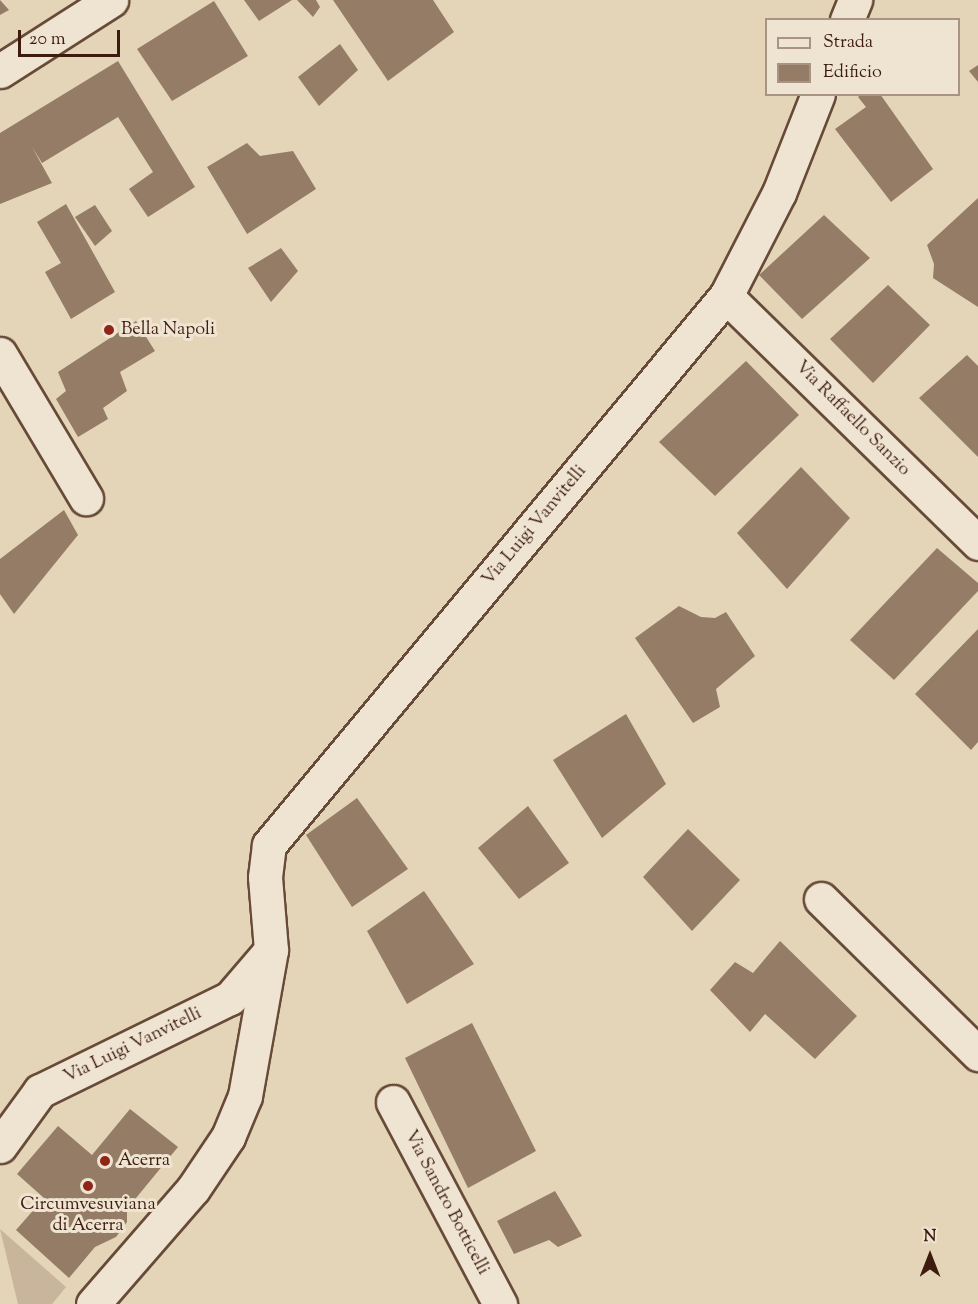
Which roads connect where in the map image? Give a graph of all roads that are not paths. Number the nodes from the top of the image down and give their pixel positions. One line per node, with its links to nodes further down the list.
1 (111, 0): 4 (street)
2 (855, 0): 3 (street)
3 (848, 18)
4 (0, 71)
5 (817, 96): 6 (street, Via Luigi Vanvitelli)
6 (726, 296): 9 (street, Via Raffaello Sanzio); 11 (street, Via Luigi Vanvitelli)
7 (0, 354): 8 (street)
8 (86, 498)
9 (978, 543)
10 (820, 899): 12 (street)
11 (271, 950): 14 (street, Via Luigi Vanvitelli); 15 (street, Via Luigi Vanvitelli)
12 (978, 1054)
13 (393, 1102): 16 (street, Via Sandro Botticelli)
14 (0, 1146)
15 (93, 1304)
16 (500, 1304)

